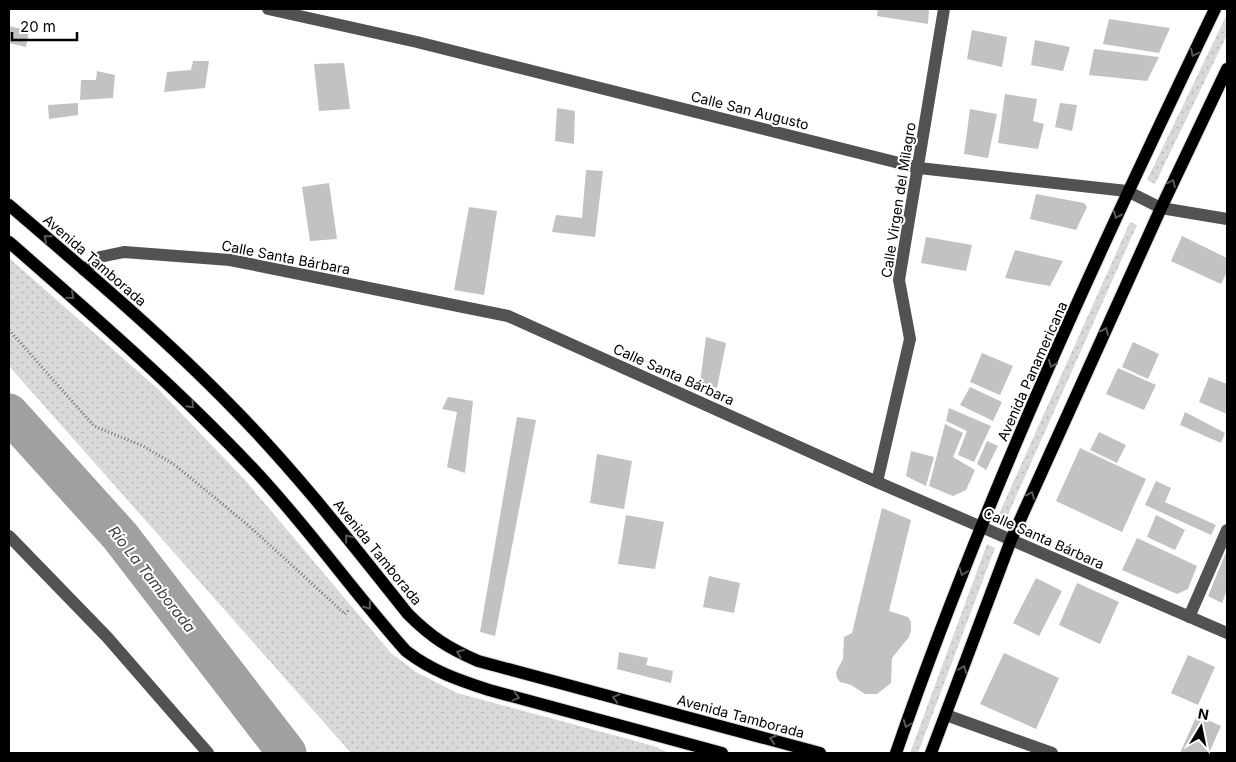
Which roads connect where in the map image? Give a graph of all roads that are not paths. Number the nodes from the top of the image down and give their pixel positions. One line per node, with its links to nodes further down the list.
1 (268, 9): 5 (street, Calle San Augusto)
2 (944, 9): 5 (street, Calle Virgen del Milagro)
3 (1215, 9): 6 (main road, Avenida Panamericana, one-way to 6)
4 (1227, 69): 8 (main road, one-way to 4)
5 (919, 168): 6 (street, Calle San Augusto); 12 (street, Calle Virgen del Milagro)
6 (1127, 191): 8 (street, Calle San Augusto); 13 (main road, Avenida Panamericana, one-way to 13)
7 (9, 205): 11 (main road, Avenida Tamborada, one-way to 7)
8 (1161, 208): 9 (street, Calle San Augusto); 16 (main road, one-way to 8)
9 (1227, 219)
10 (9, 242): 20 (main road, one-way to 20)
11 (84, 270): 12 (street, Calle Santa Bárbara); 22 (main road, Avenida Tamborada, one-way to 11)
12 (877, 482): 13 (street, Calle Santa Bárbara)
13 (980, 526): 16 (street, Calle Santa Bárbara); 23 (main road, Avenida Panamericana, one-way to 23)
14 (1227, 530): 17 (street)
15 (9, 536): 21 (street)
16 (1011, 540): 17 (street, Calle Santa Bárbara); 19 (main road, one-way to 16)
17 (1189, 617): 18 (street, Calle Santa Bárbara)
18 (1227, 633)
19 (946, 714): 24 (main road); 25 (street)
20 (716, 752)
21 (208, 753)
22 (820, 753)
23 (896, 753)
24 (931, 753)
25 (1052, 753)

